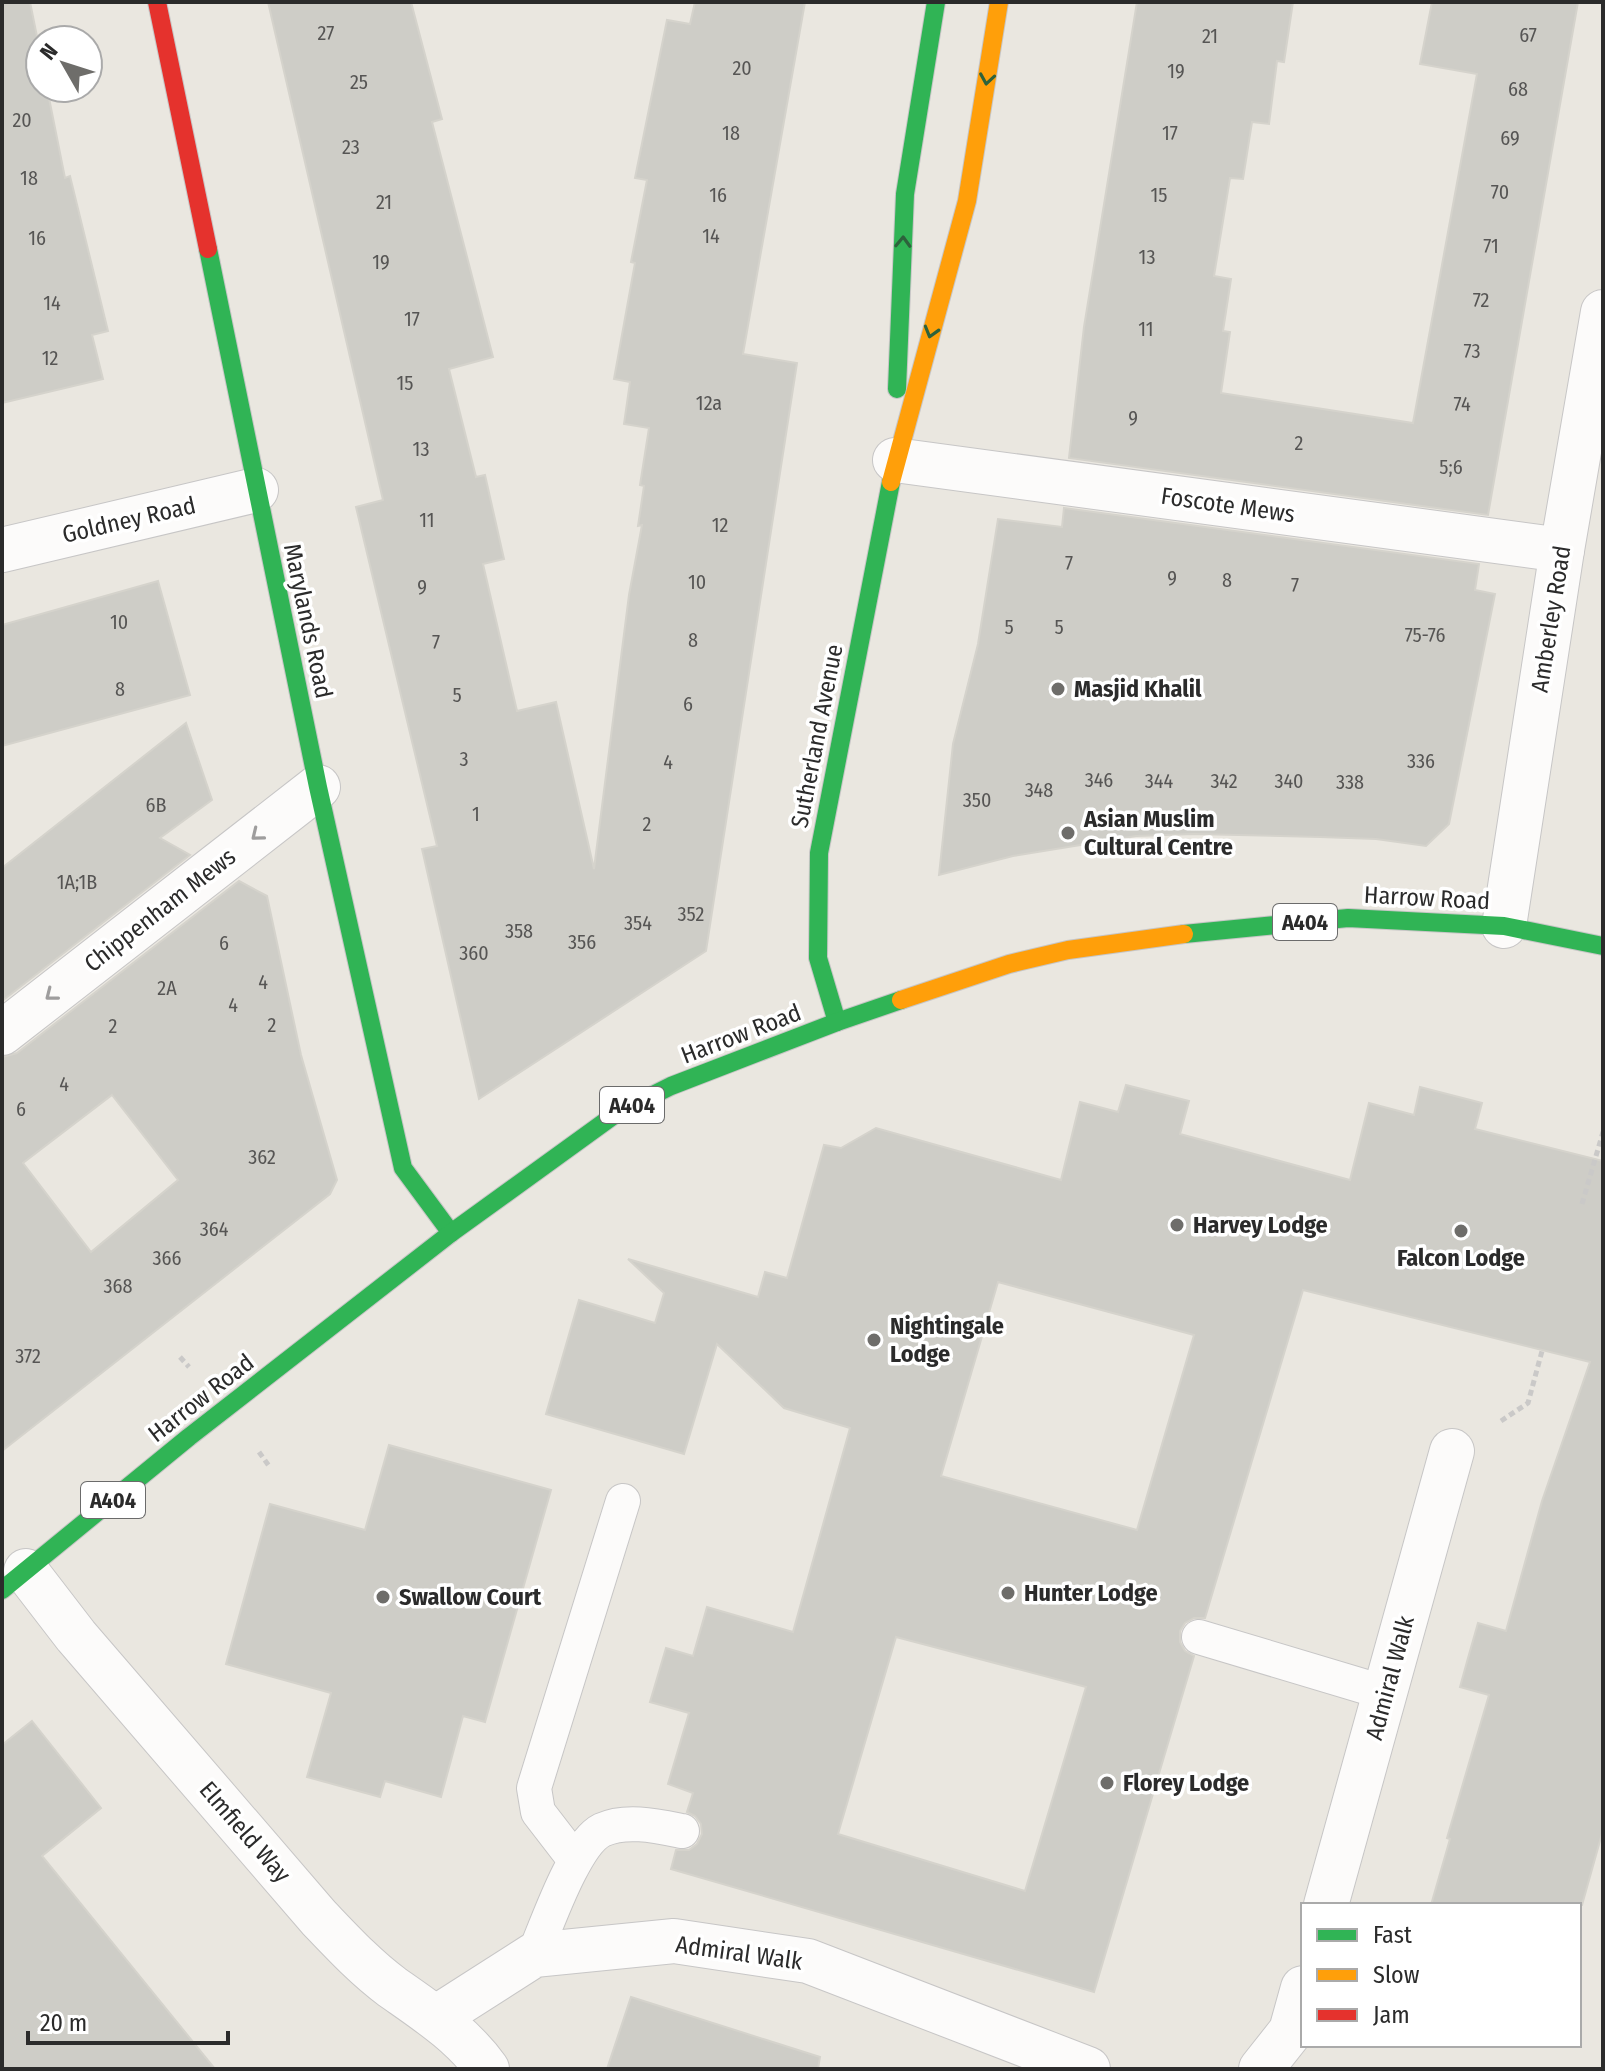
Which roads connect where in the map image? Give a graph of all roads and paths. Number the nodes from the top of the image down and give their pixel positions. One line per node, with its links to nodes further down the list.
1 (157, 2): 6 (street, Marylands Road)
2 (936, 2): 5 (street, Sutherland Avenue, one-way to 2)
3 (999, 2): 5 (street, Sutherland Avenue, one-way to 5)
4 (1603, 312): 8 (street, Amberley Road)
5 (895, 460): 8 (street, Foscote Mews); 12 (street, Sutherland Avenue)
6 (256, 490): 7 (street, Goldney Road); 9 (street, Marylands Road)
7 (2, 550)
8 (1562, 550): 10 (street, Amberley Road)
9 (318, 787): 13 (street, Chippenham Mews, one-way to 13); 16 (street, Marylands Road)
10 (1504, 926): 11 (street, Harrow Road / A404); 12 (street, Harrow Road / A404)
11 (1603, 946)
12 (837, 1022): 16 (street, Harrow Road / A404)
13 (2, 1033)
14 (1603, 1132): 15 (path)
15 (1582, 1204)
16 (451, 1233): 22 (street, Harrow Road / A404)
17 (1542, 1351): 19 (path)
18 (259, 1451): 20 (path)
19 (1452, 1451): 24 (street, Admiral Walk)
20 (269, 1466)
21 (623, 1501): 26 (lane)
22 (14, 1581): 30 (street, Elmfield Way)
23 (1199, 1637): 24 (lane)
24 (1386, 1693): 27 (street, Admiral Walk)
25 (682, 1831): 26 (lane)
26 (575, 1860): 28 (lane)
27 (1327, 1903)
28 (534, 1955): 30 (street, Admiral Walk); 32 (street, Admiral Walk)
29 (1301, 1995): 33 (street)
30 (437, 2017): 31 (street, Elmfield Way)
31 (487, 2069)
32 (1088, 2069)
33 (1261, 2069)

